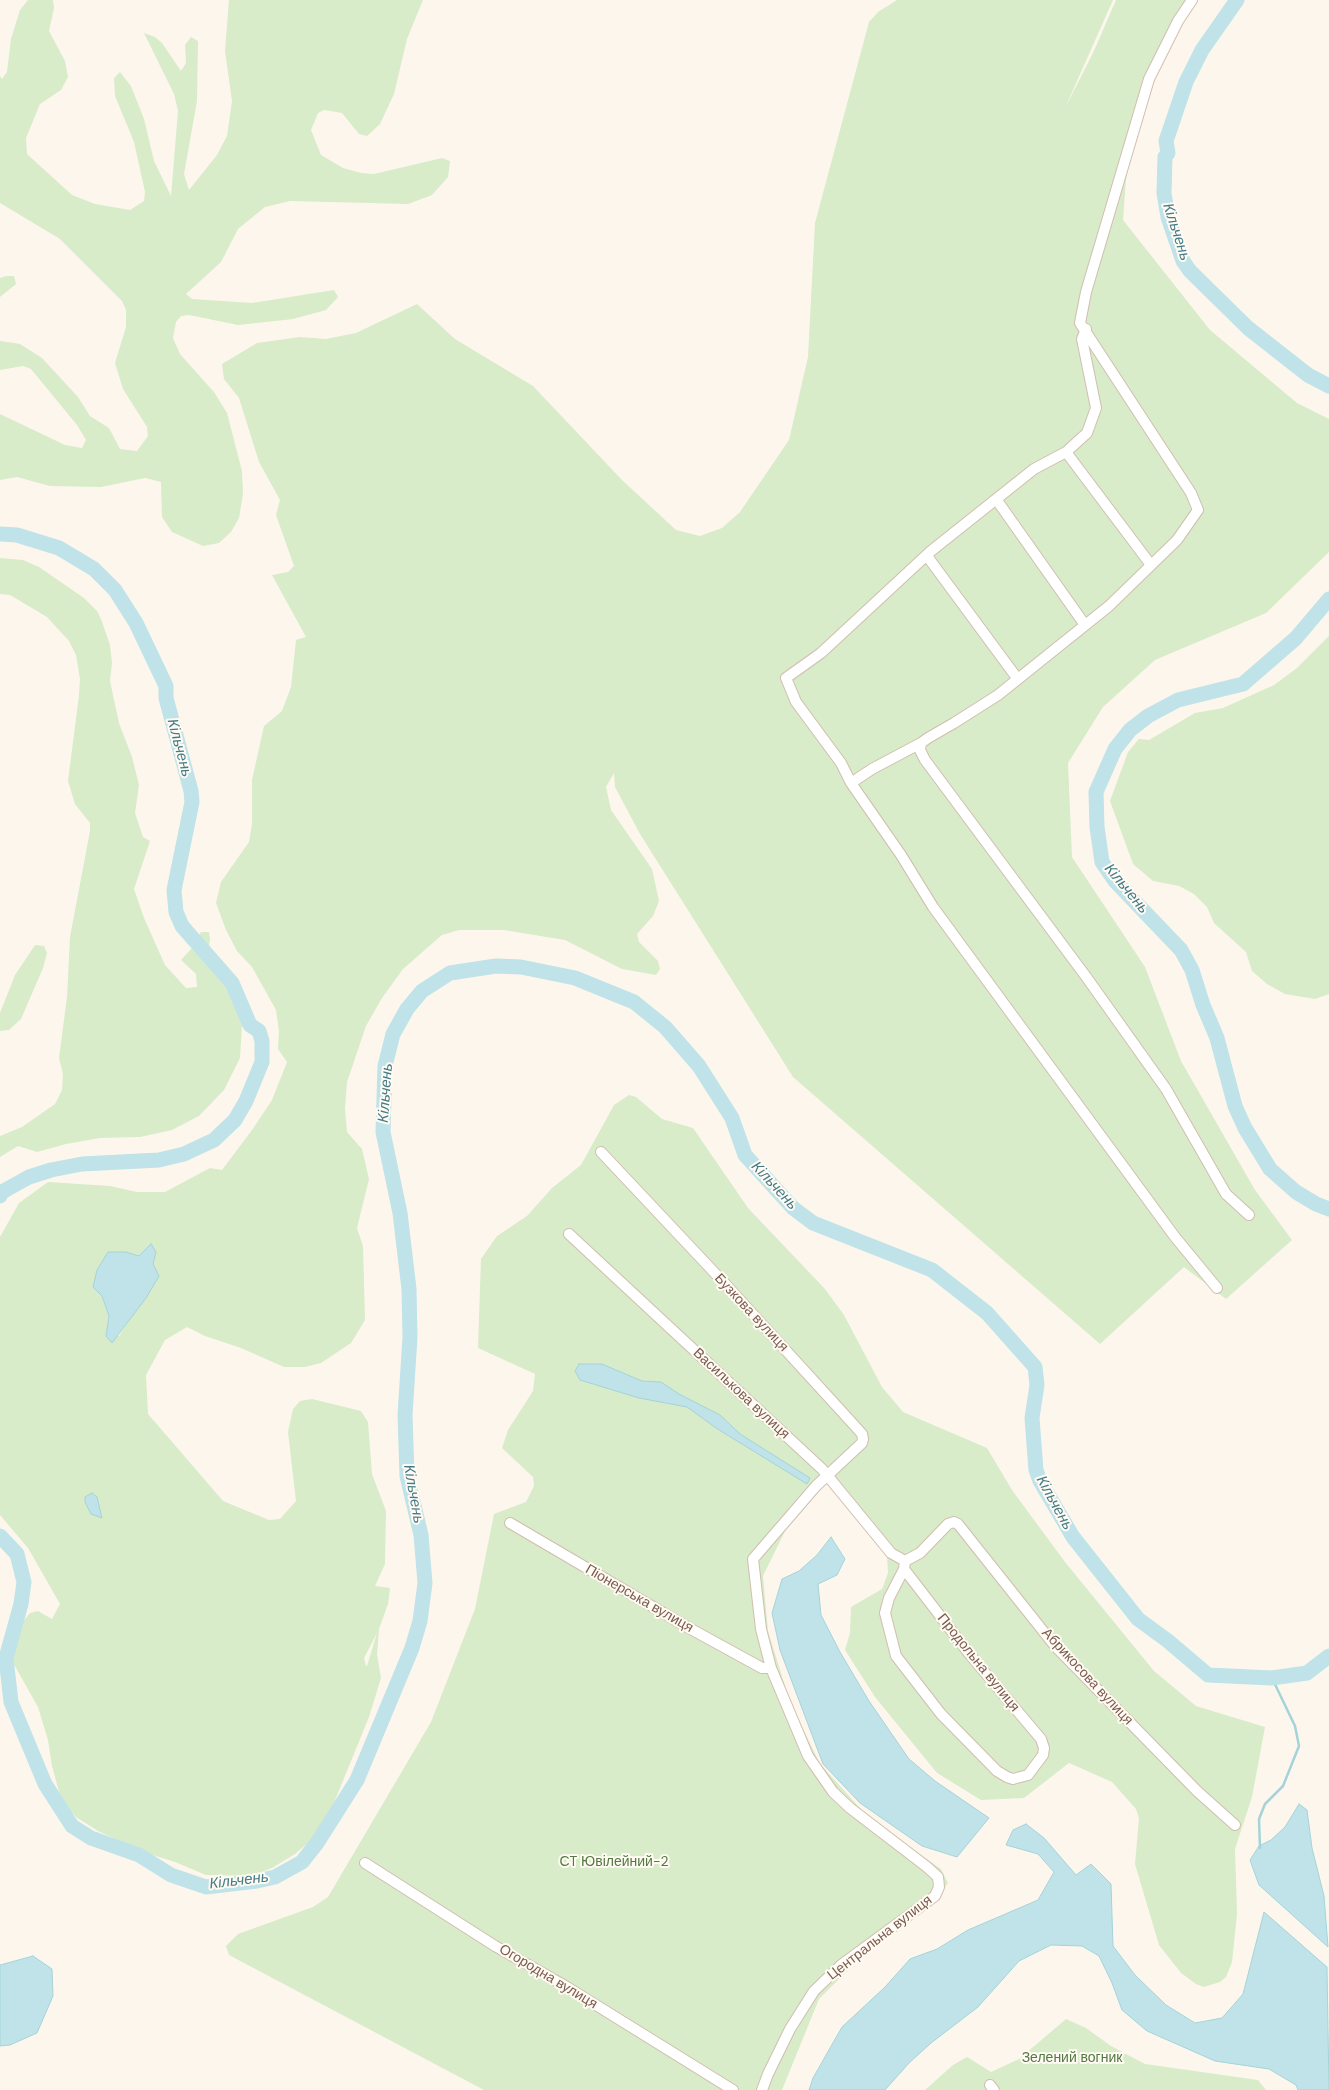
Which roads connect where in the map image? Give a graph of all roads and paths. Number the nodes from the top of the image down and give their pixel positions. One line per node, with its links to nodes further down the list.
1 (1192, 0): 2 (street)
2 (1086, 329): 3 (street); 6 (street)
3 (1066, 452): 4 (street); 6 (street)
4 (996, 499): 5 (street); 7 (street)
5 (926, 556): 8 (street); 10 (street)
6 (1151, 565): 7 (street)
7 (1085, 625): 8 (street)
8 (1017, 678): 9 (street)
9 (921, 744): 10 (street); 12 (street)
10 (852, 784): 14 (street)
11 (600, 1152): 15 (street, Бузкова вулиця)
12 (1249, 1215)
13 (569, 1234): 15 (street, Василькова вулиця)
14 (1217, 1288)
15 (827, 1476): 17 (street, Василькова вулиця); 18 (street, Центральна вулиця)
16 (510, 1523): 18 (street, Піонерська вулиця)
17 (904, 1565): 17 (street, Продольна вулиця); 19 (street, Абрикосова вулиця)
18 (771, 1668): 22 (street, Центральна вулиця)
19 (1235, 1825)
20 (365, 1863): 21 (street, Огородна вулиця)
21 (733, 2090)
22 (762, 2090)

